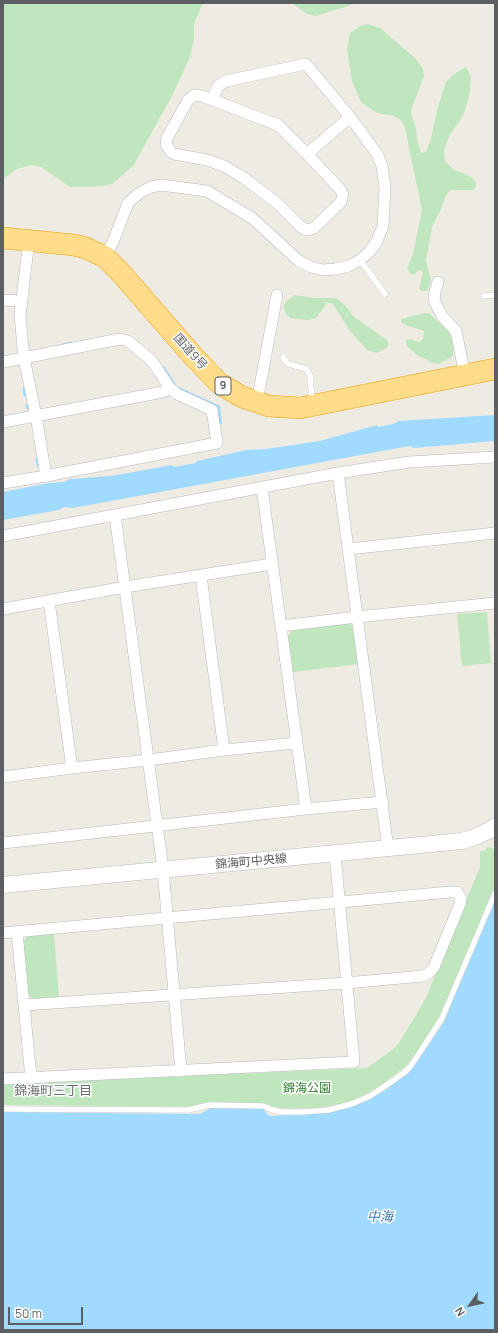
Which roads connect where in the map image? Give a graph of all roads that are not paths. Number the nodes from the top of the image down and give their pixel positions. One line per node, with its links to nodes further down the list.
1 (212, 100): 2 (street); 3 (street); 3 (street)
2 (350, 117): 3 (street); 7 (street)
3 (307, 154)
4 (3, 238): 5 (highway, 国道9号 / 9)
5 (29, 240): 6 (highway, 国道9号 / 9); 14 (street)
6 (105, 257): 7 (street); 21 (highway, 国道9号 / 9)
7 (360, 260): 9 (lane)
8 (438, 282): 19 (street)
9 (385, 294)
10 (277, 295): 21 (street)
11 (495, 295): 12 (lane)
12 (483, 296)
13 (3, 300): 14 (street)
14 (22, 301): 16 (street)
15 (283, 357): 22 (lane)
16 (24, 358): 17 (street); 20 (street); 23 (street)
17 (3, 362)
18 (495, 369): 19 (highway, 国道9号 / 9)
19 (465, 375): 22 (highway, 国道9号 / 9)
20 (170, 388): 23 (street); 27 (street)
21 (257, 402): 22 (highway, 国道9号 / 9)
22 (313, 405)
23 (36, 416): 24 (street); 27 (street)
24 (3, 422)
25 (495, 457): 26 (street)
26 (338, 473): 29 (street); 33 (street)
27 (46, 476): 28 (street)
28 (3, 483)
29 (262, 488): 30 (street); 34 (street)
30 (115, 515): 32 (street); 36 (street)
31 (495, 533): 33 (street)
32 (3, 536)
33 (349, 549): 40 (street)
34 (272, 564): 35 (street); 41 (street)
35 (201, 576): 36 (street); 43 (street)
36 (125, 587): 37 (street); 44 (street)
37 (49, 601): 39 (street); 45 (street)
38 (495, 603): 40 (street)
39 (3, 609)
40 (357, 617): 41 (street); 47 (street)
41 (281, 626): 42 (street)
42 (296, 743): 43 (street); 48 (street)
43 (224, 750): 44 (street)
44 (149, 760): 45 (street); 49 (street)
45 (72, 768): 46 (street)
46 (3, 777)
47 (383, 802): 48 (street); 52 (street)
48 (306, 809): 49 (street)
49 (157, 826): 51 (street); 54 (street)
50 (495, 826): 52 (street, 錦海町中央線)
51 (3, 843)
52 (388, 849): 53 (street, 錦海町中央線)
53 (335, 854): 54 (street, 錦海町中央線); 57 (street)
54 (164, 869): 55 (street, 錦海町中央線); 58 (street)
55 (3, 885)
56 (495, 893): 67 (lane)
57 (340, 902): 58 (street); 61 (street); 61 (street)
58 (168, 918): 59 (street); 62 (street)
59 (16, 932): 60 (street); 63 (street)
60 (3, 934)
61 (346, 983): 62 (street); 64 (street)
62 (175, 994): 63 (street); 64 (street)
63 (24, 1005): 65 (street)
64 (181, 1070): 65 (street)
65 (31, 1078): 66 (street)
66 (3, 1079)
67 (3, 1108)

